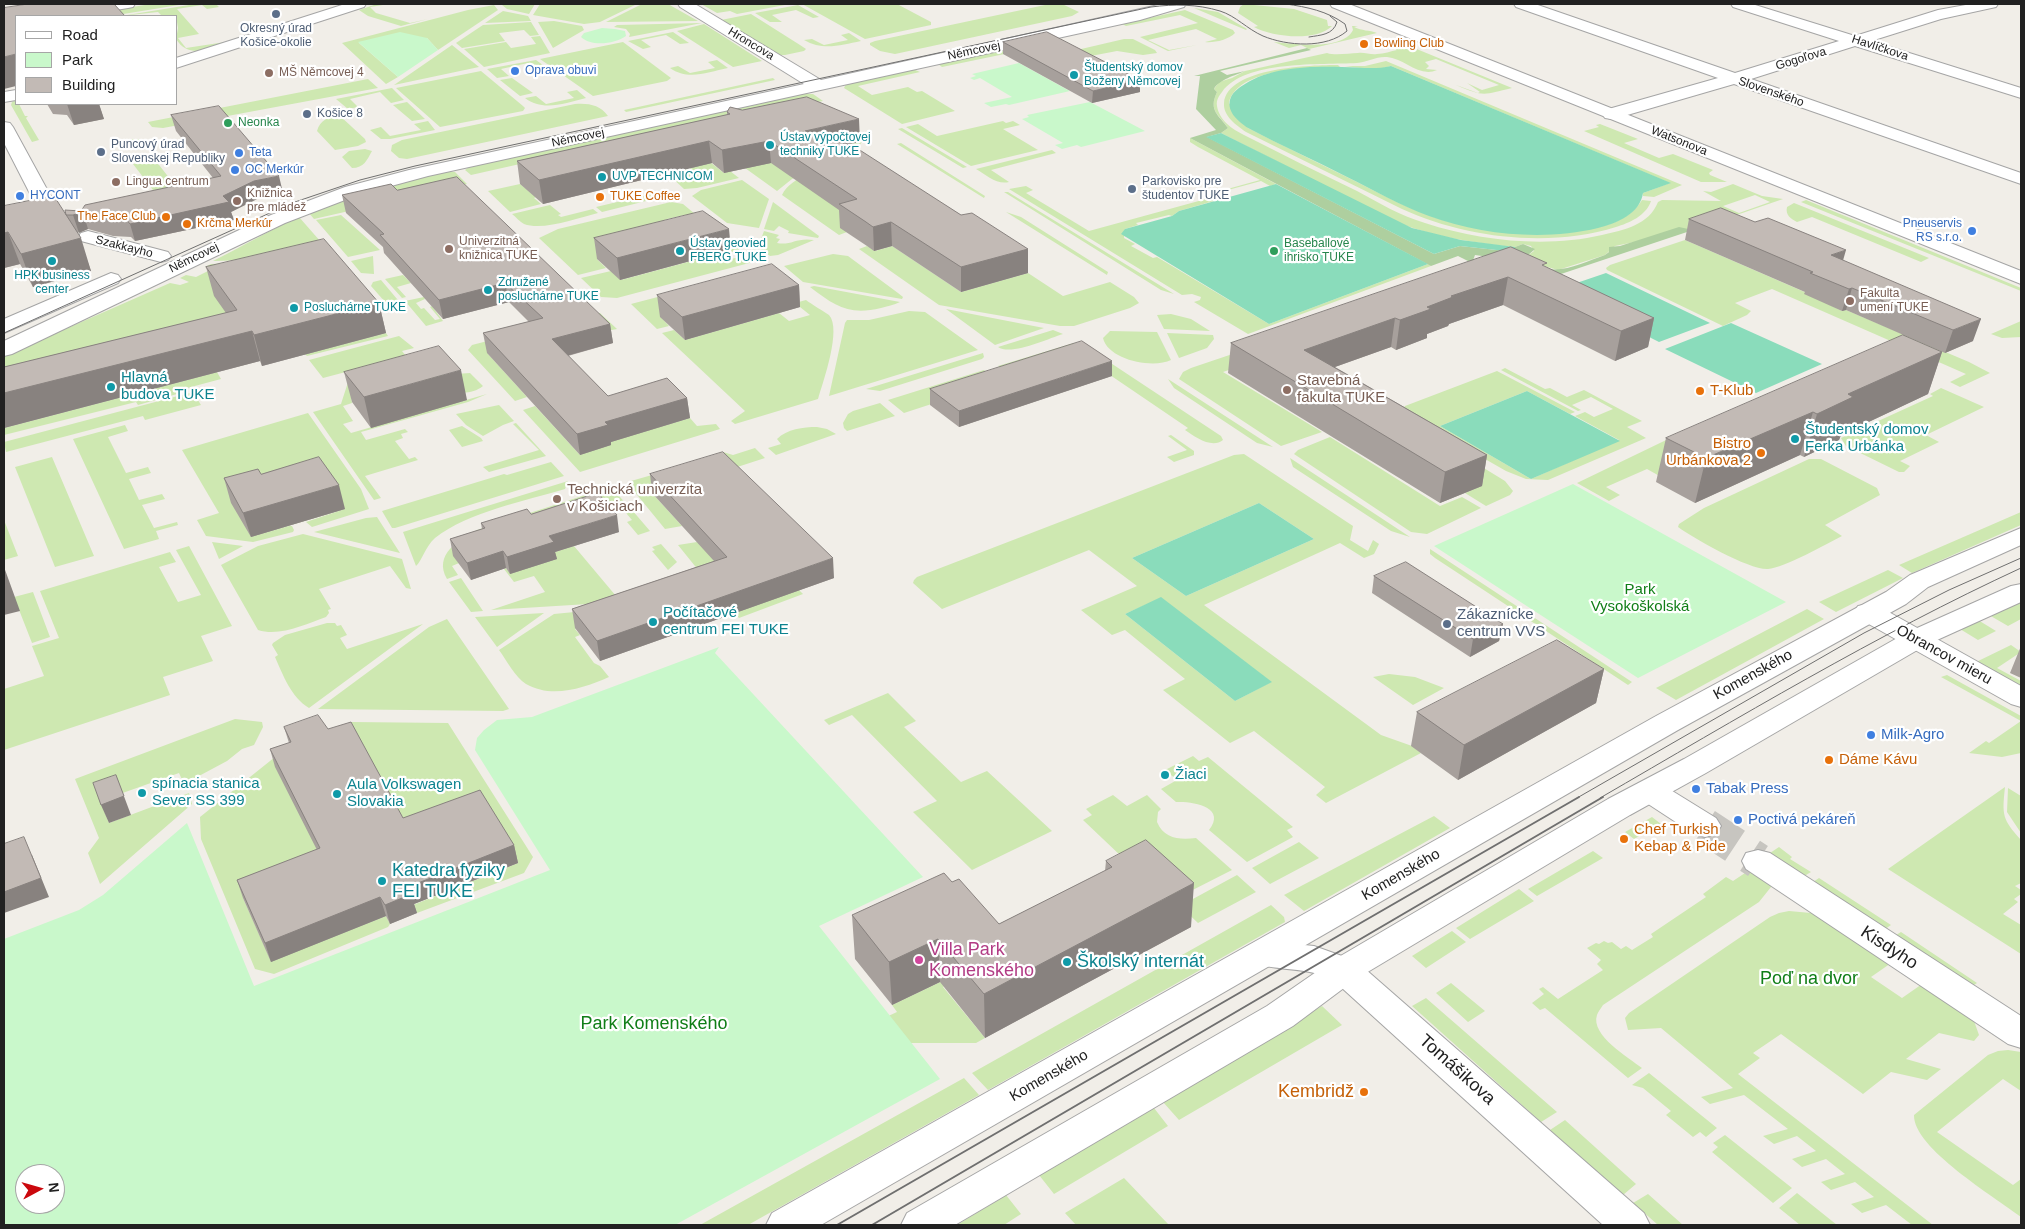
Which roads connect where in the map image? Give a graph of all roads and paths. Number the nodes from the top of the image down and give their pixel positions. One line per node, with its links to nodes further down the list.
1 (128, 4): 12 (street)
2 (359, 4): 14 (street)
3 (685, 4): 16 (street, Hroncova)
4 (1149, 4): 16 (street, Němcovej)
5 (1179, 4): 16 (street, Němcovej)
6 (1337, 4): 18 (street, Watsonova)
7 (1522, 4): 15 (street, Slovenského)
8 (1738, 4): 13 (street, Havlíčkova)
9 (1918, 4): 11 (street)
10 (1991, 4): 11 (street, Gogoľova)
11 (1944, 13): 13 (street, Gogoľova)
12 (58, 15)
13 (1857, 41): 15 (street, Gogoľova); 17 (street, Havlíčkova)
14 (178, 62)
15 (1734, 80): 18 (street, Gogoľova); 20 (street, Slovenského)
16 (812, 82): 21 (street, Němcovej); 24 (street, Němcovej)
17 (2021, 93)
18 (1611, 114): 22 (street, Watsonova)
19 (6, 138): 21 (street, Szakkayho)
20 (2021, 179)
21 (161, 256): 23 (street, Němcovej)
22 (2021, 278)
23 (4, 327)
24 (4, 349)
25 (2021, 536): 27 (street, Komenského)
26 (2021, 592): 28 (street)
27 (1868, 612): 28 (street, Obrancov mieru); 33 (street, Komenského)
28 (1916, 639): 29 (street, Obrancov mieru); 30 (street)
29 (2021, 698)
30 (1650, 791): 31 (street); 34 (street)
31 (1705, 826)
32 (1758, 861): 35 (street, Kisdyho)
33 (1264, 954): 34 (street, Tomášikova); 36 (street, Komenského)
34 (1344, 970): 37 (street); 38 (street, Tomášikova)
35 (2021, 1034)
36 (786, 1225)
37 (921, 1225)
38 (1630, 1225)

